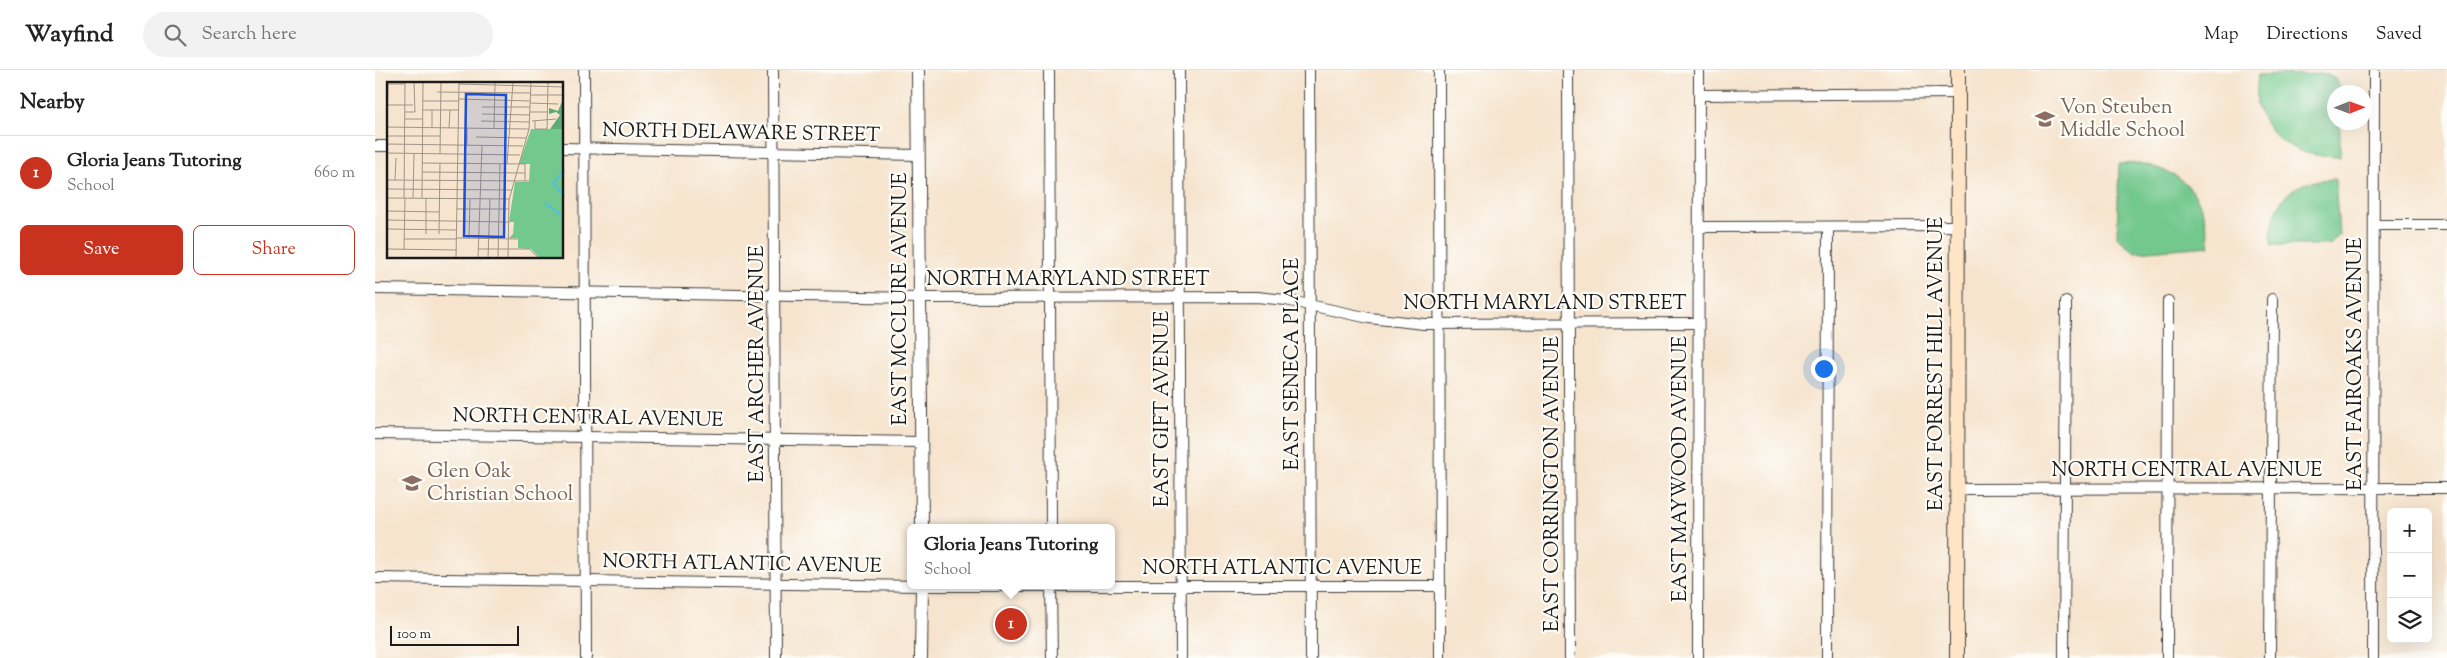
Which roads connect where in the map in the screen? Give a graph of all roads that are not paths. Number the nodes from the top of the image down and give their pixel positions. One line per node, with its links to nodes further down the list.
1 (584, 70): 15 (street)
2 (773, 70): 16 (street, EAST ARCHER AVENUE)
3 (918, 70): 17 (street, EAST MCCLURE AVENUE)
4 (1049, 70): 26 (street)
5 (1179, 70): 28 (street, EAST GIFT AVENUE)
6 (1309, 70): 32 (street, EAST SENECA PLACE)
7 (1439, 70): 35 (street)
8 (1568, 70): 34 (street, EAST CORRINGTON AVENUE)
9 (1699, 70): 13 (street, EAST MAYWOOD AVENUE)
10 (1957, 70): 12 (main road, EAST FORREST HILL AVENUE)
11 (2374, 70): 18 (street, EAST FAIROAKS AVENUE)
12 (1958, 93): 13 (street); 20 (main road, EAST FORREST HILL AVENUE)
13 (1699, 95): 21 (street, EAST MAYWOOD AVENUE)
14 (564, 148): 15 (street, NORTH DELAWARE STREET)
15 (585, 148): 16 (street, NORTH DELAWARE STREET); 24 (street)
16 (774, 152): 17 (street, NORTH DELAWARE STREET); 25 (street, EAST ARCHER AVENUE)
17 (919, 154): 27 (street, EAST MCCLURE AVENUE)
18 (2374, 225): 19 (street); 42 (street, EAST FAIROAKS AVENUE)
19 (2447, 225)
20 (1957, 226): 22 (street); 44 (main road, EAST FORREST HILL AVENUE)
21 (1699, 227): 22 (street); 33 (street, EAST MAYWOOD AVENUE)
22 (1828, 227): 67 (street)
23 (375, 289): 24 (street, NORTH MARYLAND STREET)
24 (585, 292): 25 (street, NORTH MARYLAND STREET); 37 (street)
25 (775, 295): 27 (street, NORTH MARYLAND STREET); 38 (street, EAST ARCHER AVENUE)
26 (1050, 297): 27 (street, NORTH MARYLAND STREET); 28 (street, NORTH MARYLAND STREET); 47 (street)
27 (921, 298): 39 (street, EAST MCCLURE AVENUE)
28 (1180, 298): 32 (street, NORTH MARYLAND STREET); 55 (street, EAST GIFT AVENUE)
29 (2272, 299): 41 (street)
30 (2066, 302): 45 (street)
31 (2168, 302): 40 (street)
32 (1311, 306): 35 (street, NORTH MARYLAND STREET); 53 (street, EAST SENECA PLACE)
33 (1698, 322): 34 (street, NORTH MARYLAND STREET); 66 (street, EAST MAYWOOD AVENUE)
34 (1570, 323): 35 (street, NORTH MARYLAND STREET); 65 (street, EAST CORRINGTON AVENUE)
35 (1439, 325): 54 (street)
36 (375, 434): 37 (street, NORTH CENTRAL AVENUE)
37 (586, 436): 38 (street, NORTH CENTRAL AVENUE); 49 (street)
38 (775, 439): 39 (street, NORTH CENTRAL AVENUE); 50 (street, EAST ARCHER AVENUE)
39 (921, 442): 46 (street, EAST MCCLURE AVENUE)
40 (2168, 488): 41 (street, NORTH CENTRAL AVENUE); 45 (street, NORTH CENTRAL AVENUE); 70 (street)
41 (2270, 488): 42 (street, NORTH CENTRAL AVENUE); 71 (street)
42 (2374, 488): 43 (street, NORTH CENTRAL AVENUE); 72 (street, EAST FAIROAKS AVENUE)
43 (2447, 488)
44 (1958, 489): 45 (street, NORTH CENTRAL AVENUE); 68 (main road, EAST FORREST HILL AVENUE)
45 (2064, 489): 69 (street)
46 (921, 524)
47 (1051, 524)
48 (375, 578): 49 (street, NORTH ATLANTIC AVENUE)
49 (587, 580): 50 (street, NORTH ATLANTIC AVENUE); 58 (street)
50 (777, 585): 51 (street, NORTH ATLANTIC AVENUE); 59 (street, EAST ARCHER AVENUE)
51 (907, 586)
52 (1115, 586): 55 (street, NORTH ATLANTIC AVENUE)
53 (1311, 586): 54 (street, NORTH ATLANTIC AVENUE); 55 (street, NORTH ATLANTIC AVENUE); 63 (street, EAST SENECA PLACE)
54 (1439, 586): 64 (street)
55 (1181, 587): 62 (street, EAST GIFT AVENUE)
56 (922, 589): 60 (street)
57 (1051, 589): 61 (street)
58 (587, 658)
59 (776, 658)
60 (921, 658)
61 (1052, 658)
62 (1181, 658)
63 (1311, 658)
64 (1440, 658)
65 (1570, 658)
66 (1698, 658)
67 (1827, 658)
68 (1957, 658)
69 (2064, 658)
70 (2167, 658)
71 (2270, 658)
72 (2373, 658)

